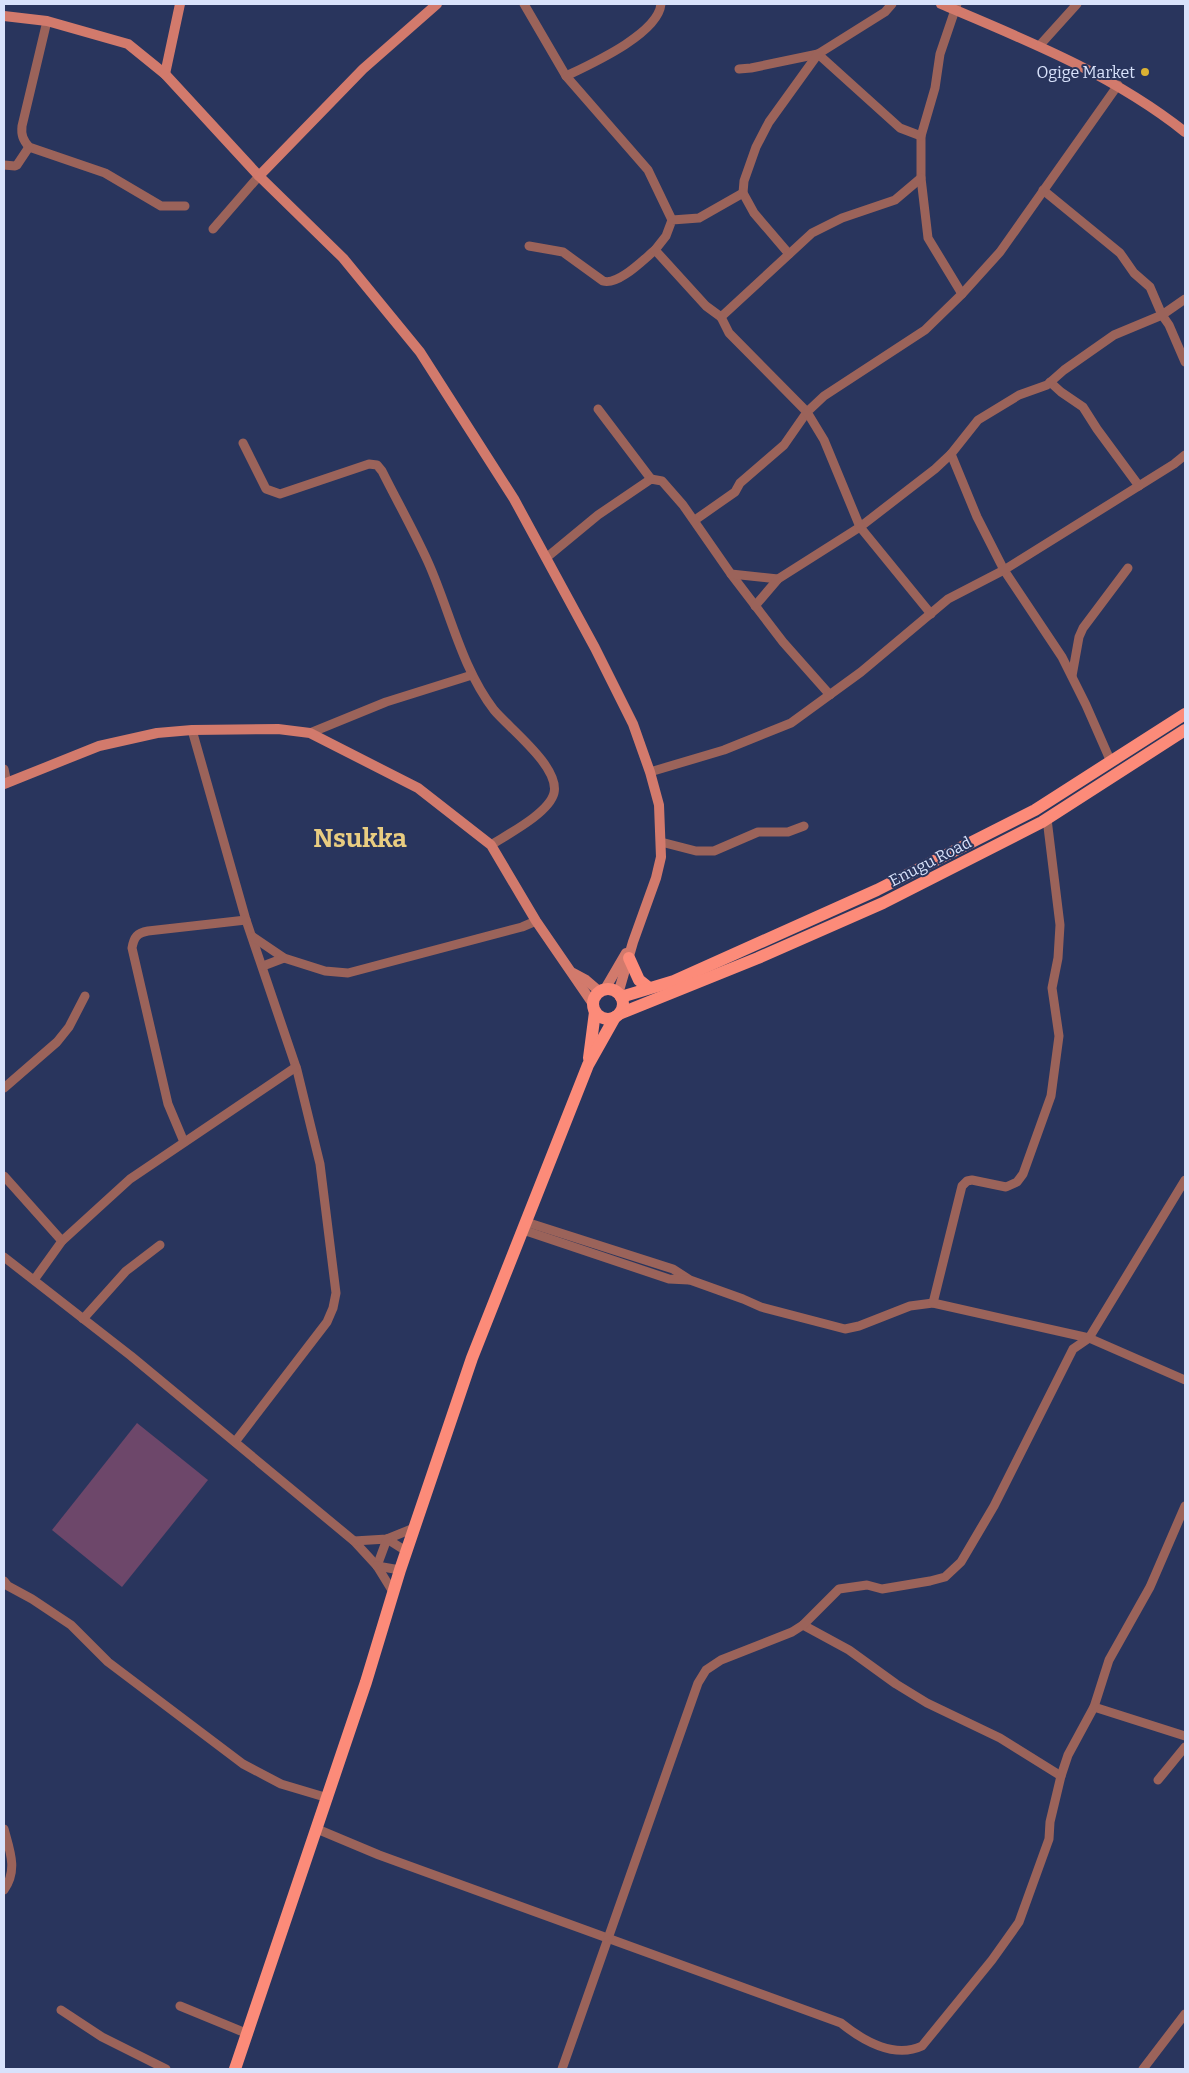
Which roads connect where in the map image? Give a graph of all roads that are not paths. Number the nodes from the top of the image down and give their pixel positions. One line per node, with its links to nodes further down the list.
1 (180, 4): 14 (street)
2 (437, 4): 21 (street)
3 (524, 4): 15 (street)
4 (661, 4): 15 (street)
5 (892, 4): 12 (street)
6 (941, 4): 8 (street)
7 (1076, 4): 11 (street)
8 (956, 7): 11 (street); 18 (street)
9 (4, 16): 10 (street)
10 (48, 22): 14 (street); 19 (street)
11 (1040, 45): 16 (street)
12 (818, 54): 13 (street); 18 (street); 24 (street)
13 (738, 69)
14 (165, 74): 21 (street)
15 (566, 76): 26 (street)
16 (1118, 86): 17 (street); 23 (street)
17 (1185, 132)
18 (921, 136): 22 (street)
19 (29, 147): 20 (street); 25 (street)
20 (4, 165)
21 (258, 176): 27 (street); 46 (street)
22 (921, 178): 30 (street); 31 (street)
23 (1043, 190): 31 (street); 33 (street)
24 (743, 193): 26 (street); 30 (street)
25 (185, 206)
26 (672, 220): 29 (street)
27 (213, 229)
28 (529, 246): 29 (street)
29 (655, 250): 34 (street)
30 (789, 254): 34 (street)
31 (962, 294): 38 (street)
32 (1185, 299): 33 (street)
33 (1162, 316): 35 (street); 36 (street)
34 (721, 317): 38 (street)
35 (1185, 362)
36 (1050, 382): 40 (street); 43 (street)
37 (598, 409): 42 (street)
38 (807, 412): 44 (street); 45 (street)
39 (242, 443): 53 (street)
40 (951, 454): 45 (street); 48 (street)
41 (1185, 454): 43 (street)
42 (651, 479): 44 (street); 46 (street)
43 (1139, 486): 48 (street)
44 (695, 520): 49 (street)
45 (860, 526): 50 (street); 52 (street)
46 (546, 558): 62 (street)
47 (1128, 568): 54 (street)
48 (1004, 570): 52 (street); 54 (street)
49 (731, 574): 50 (street); 51 (street)
50 (778, 579): 51 (street)
51 (755, 606): 55 (street)
52 (931, 614): 55 (street)
53 (472, 674): 59 (street); 67 (street)
54 (1072, 676): 60 (street)
55 (830, 695): 62 (street)
56 (1185, 714): 60 (main road)
57 (192, 730): 59 (street); 63 (street); 68 (street)
58 (1185, 730): 64 (main road, Enugu Road)
59 (310, 733): 67 (street)
60 (1111, 762): 76 (main road)
61 (4, 769): 63 (street)
62 (650, 772): 66 (street)
63 (6, 783)
64 (1047, 819): 81 (main road, Enugu Road); 93 (street)
65 (804, 826): 66 (street)
66 (661, 842): 71 (street)
67 (491, 845): 69 (street)
68 (246, 920): 70 (street); 85 (street)
69 (536, 921): 72 (street); 75 (street)
70 (253, 937): 72 (street); 74 (street)
71 (633, 942): 73 (street); 77 (street)
72 (284, 958): 74 (street)
73 (629, 958): 76 (main road); 78 (street)
74 (263, 966): 83 (street)
75 (573, 973): 77 (street); 80 (street)
76 (649, 988): 78 (main road)
77 (602, 990): 78 (main road); 80 (main road)
78 (620, 995): 81 (main road)
79 (85, 996): 84 (street)
80 (594, 1008): 81 (main road); 82 (main road)
81 (617, 1015): 82 (main road)
82 (588, 1065): 88 (main road)
83 (296, 1067): 85 (street); 99 (street)
84 (4, 1088)
85 (184, 1142): 89 (street)
86 (4, 1176): 89 (street)
87 (1185, 1180): 96 (street)
88 (524, 1226): 93 (street); 101 (main road)
89 (62, 1241): 92 (street)
90 (160, 1245): 94 (street)
91 (4, 1257): 92 (street)
92 (34, 1280): 94 (street)
93 (933, 1303): 95 (street)
94 (83, 1318): 99 (street)
95 (1071, 1333): 96 (street); 97 (street)
96 (1089, 1338): 97 (street); 98 (street)
97 (1073, 1348): 109 (street)
98 (1185, 1380)
99 (235, 1442): 103 (street)
100 (1185, 1506): 110 (street)
101 (414, 1528): 102 (street); 104 (main road)
102 (387, 1539): 103 (street); 104 (street); 105 (street)
103 (354, 1541): 105 (street)
104 (406, 1551): 106 (main road)
105 (377, 1566): 106 (street); 108 (street)
106 (400, 1570): 108 (main road)
107 (4, 1581): 115 (street)
108 (393, 1592): 115 (main road)
109 (804, 1625): 113 (street); 119 (street)
110 (1094, 1707): 111 (street); 113 (street)
111 (1185, 1736)
112 (1185, 1748): 114 (street)
113 (1061, 1776): 119 (street)
114 (1158, 1780)
115 (328, 1798): 117 (main road)
116 (4, 1829): 118 (street)
117 (317, 1830): 119 (street); 123 (main road)
118 (4, 1890)
119 (608, 1937): 126 (street)
120 (180, 2006): 123 (street)
121 (61, 2010): 124 (street)
122 (1185, 2014): 127 (street)
123 (248, 2034): 125 (main road)
124 (166, 2069)
125 (235, 2069)
126 (562, 2069)
127 (1143, 2069)

